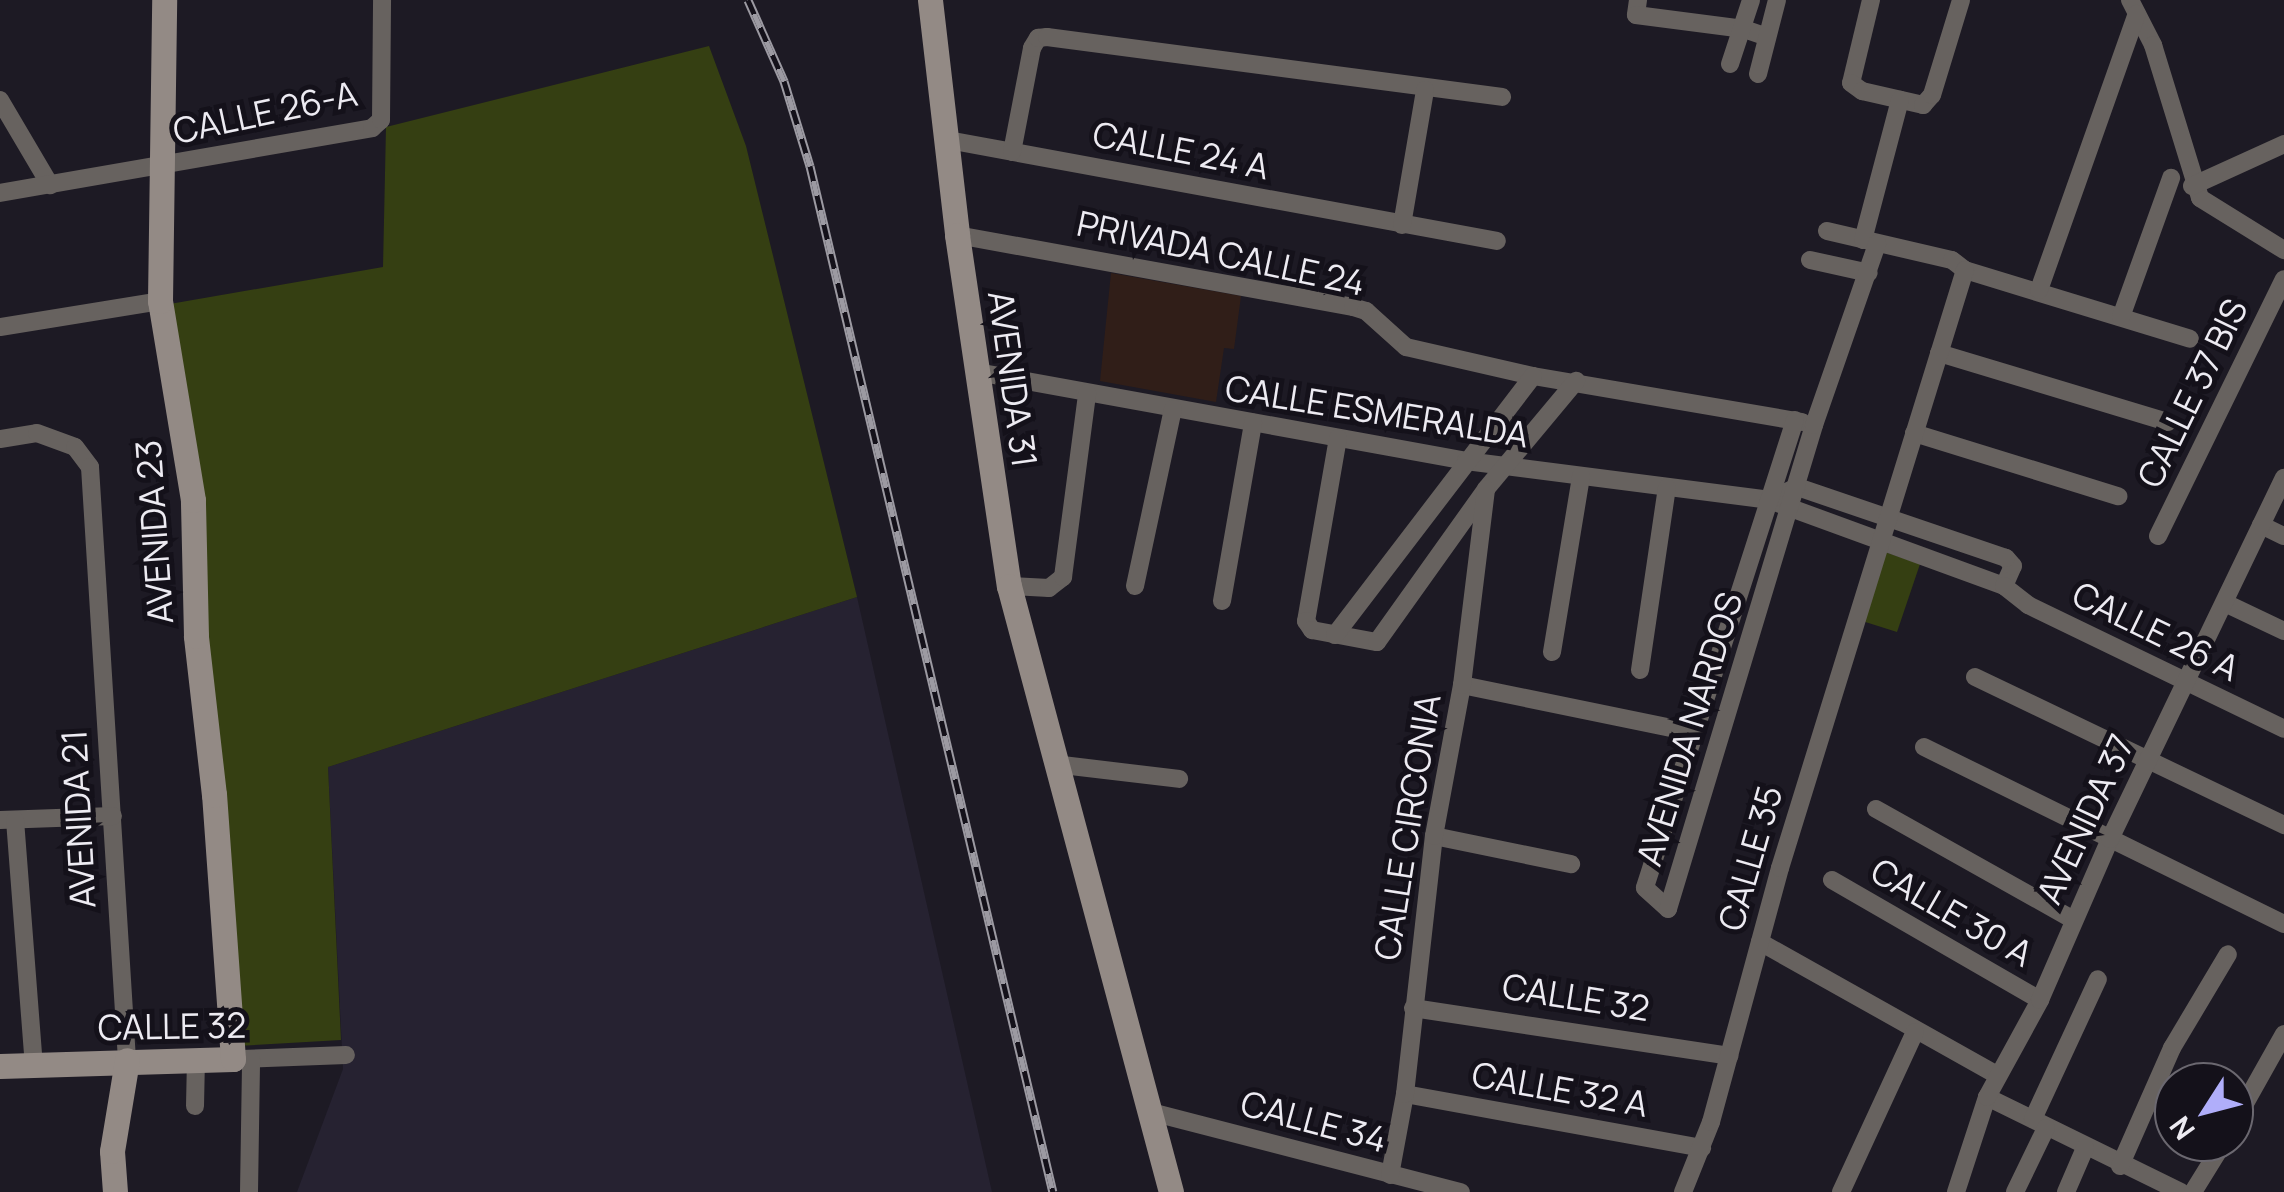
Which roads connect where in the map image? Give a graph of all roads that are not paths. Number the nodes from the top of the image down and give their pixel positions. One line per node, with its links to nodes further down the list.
1 (164, 0): 21 (street, AVENIDA 23)
2 (382, 0): 21 (street, CALLE 26-A)
3 (930, 0): 18 (street, AVENIDA 31)
4 (1751, 0): 10 (street)
5 (1777, 0): 11 (street)
6 (1871, 0): 17 (street)
7 (1961, 0): 17 (street)
8 (2133, 7): 24 (street); 38 (street)
9 (1637, 8): 10 (street)
10 (1744, 29): 11 (street); 12 (street)
11 (1767, 37): 13 (street)
12 (1730, 64)
13 (1758, 74)
14 (1425, 90): 15 (street); 20 (street); 26 (street)
15 (1502, 97)
16 (0, 100): 23 (street)
17 (1900, 100): 32 (street, AVENIDA NARDOS)
18 (948, 140): 20 (street, CALLE 24 A); 29 (street, AVENIDA 31)
19 (2284, 144): 24 (street)
20 (1012, 152): 26 (street, CALLE 24 A)
21 (162, 168): 23 (street, CALLE 26-A); 39 (street, AVENIDA 23)
22 (2171, 178): 40 (street)
23 (50, 184): 25 (street, CALLE 26-A)
24 (2192, 186): 30 (street)
25 (0, 193)
26 (1402, 225): 31 (street, CALLE 24 A)
27 (1827, 230): 32 (street)
28 (2284, 232): 30 (street)
29 (956, 235): 44 (street, AVENIDA 31); 45 (street, PRIVADA CALLE 24)
30 (2265, 240): 33 (street)
31 (1498, 241)
32 (1870, 242): 35 (street); 36 (street, AVENIDA NARDOS)
33 (2284, 250)
34 (1810, 260): 36 (street)
35 (1965, 270): 38 (street); 43 (street, CALLE 35)
36 (1869, 273): 52 (street, AVENIDA NARDOS)
37 (2284, 279): 68 (street, CALLE 37 BIS)
38 (2039, 290): 40 (street)
39 (160, 302): 41 (street); 108 (street, AVENIDA 23)
40 (2121, 317): 42 (street)
41 (0, 327)
42 (2190, 339)
43 (1940, 354): 50 (street); 53 (street, CALLE 35)
44 (977, 372): 47 (street, CALLE ESMERALDA); 71 (street, AVENIDA 31)
45 (1533, 376): 46 (street, PRIVADA CALLE 24); 56 (street)
46 (1576, 381): 49 (street, PRIVADA CALLE 24); 57 (street)
47 (1087, 394): 48 (street, CALLE ESMERALDA); 71 (street)
48 (1173, 409): 51 (street, CALLE ESMERALDA); 72 (street)
49 (1795, 420): 52 (street, PRIVADA CALLE 24); 64 (street, AVENIDA NARDOS)
50 (2168, 422)
51 (1253, 423): 54 (street, CALLE ESMERALDA); 74 (street)
52 (1814, 424): 60 (street, AVENIDA NARDOS)
53 (1914, 433): 63 (street); 66 (street, CALLE 35)
54 (1338, 438): 56 (street, CALLE ESMERALDA); 77 (street)
55 (0, 439): 90 (street, AVENIDA 21)
56 (1466, 461): 57 (street, CALLE ESMERALDA); 77 (street)
57 (1505, 466): 58 (street, CALLE ESMERALDA); 62 (street)
58 (1581, 476): 61 (street, CALLE ESMERALDA); 78 (street)
59 (2284, 478): 67 (street, AVENIDA 37)
60 (1797, 487): 64 (street); 65 (street, AVENIDA NARDOS); 66 (street)
61 (1667, 488): 64 (street, CALLE ESMERALDA); 79 (street)
62 (1486, 489): 77 (street); 82 (street, CALLE CIRCONIA)
63 (2118, 496)
64 (1769, 500): 65 (street, CALLE 26 A); 84 (street, AVENIDA NARDOS)
65 (1790, 510): 70 (street, CALLE 26 A); 84 (street, AVENIDA NARDOS)
66 (1888, 516): 70 (street, CALLE 35); 73 (street)
67 (2261, 525): 69 (street); 75 (street, AVENIDA 37)
68 (2158, 536)
69 (2284, 536)
70 (1880, 543): 73 (street, CALLE 26 A); 99 (street, CALLE 35)
71 (1008, 586): 87 (street, AVENIDA 31)
72 (1134, 586)
73 (2004, 586): 81 (street, CALLE 26 A)
74 (1222, 601)
75 (2226, 603): 76 (street); 81 (street, AVENIDA 37)
76 (2284, 632)
77 (1335, 635)
78 (1552, 652)
79 (1640, 670)
80 (1975, 677): 86 (street)
81 (2186, 681): 83 (street, CALLE 26 A); 86 (street, AVENIDA 37)
82 (1462, 686): 84 (street); 93 (street, CALLE CIRCONIA)
83 (2284, 729)
84 (1695, 733)
85 (1924, 747): 94 (street)
86 (2147, 760): 92 (street); 94 (street, AVENIDA 37)
87 (1054, 764): 88 (street); 118 (street, AVENIDA 31)
88 (1179, 779)
89 (1876, 809): 97 (street)
90 (113, 816): 91 (street); 109 (street, AVENIDA 21)
91 (8, 820): 111 (street)
92 (2284, 826)
93 (1434, 836): 95 (street); 103 (street, CALLE CIRCONIA)
94 (2110, 839): 97 (street, AVENIDA 37); 98 (street)
95 (1571, 864)
96 (1832, 880): 102 (street, CALLE 30 A)
97 (2074, 920): 102 (street, AVENIDA 37)
98 (2284, 924)
99 (1760, 942): 104 (street); 107 (street, CALLE 35)
100 (2228, 954): 123 (street)
101 (2098, 979): 119 (street)
102 (2040, 1000): 113 (street, AVENIDA 37)
103 (1413, 1008): 107 (street, CALLE 32); 115 (street, CALLE CIRCONIA)
104 (1915, 1032): 113 (street); 130 (street)
105 (2284, 1034): 114 (street)
106 (346, 1055): 108 (street, CALLE 32)
107 (1729, 1056): 120 (street, CALLE 35)
108 (242, 1059): 110 (street, CALLE 32); 126 (street)
109 (127, 1060): 110 (street, CALLE 32); 111 (street, CALLE 32); 125 (street, AVENIDA 21)
110 (196, 1060): 117 (street)
111 (34, 1065): 112 (street, CALLE 32)
112 (0, 1066)
113 (1998, 1075): 116 (street, AVENIDA 37)
114 (2254, 1088)
115 (1405, 1094): 120 (street, CALLE 32 A); 124 (street, CALLE CIRCONIA)
116 (1986, 1097): 119 (street); 131 (street, AVENIDA 37)
117 (196, 1106)
118 (1151, 1112): 124 (street, CALLE 34); 127 (street, AVENIDA 31)
119 (2039, 1124): 121 (street); 132 (street)
120 (1702, 1148): 129 (street, CALLE 35)
121 (2085, 1148): 123 (street); 133 (street)
122 (2212, 1162): 135 (street)
123 (2120, 1166): 134 (street)
124 (1390, 1176): 128 (street, CALLE 34)
125 (115, 1192)
126 (249, 1192)
127 (1171, 1192)
128 (1460, 1192)
129 (1683, 1192)
130 (1842, 1192)
131 (1956, 1192)
132 (2015, 1192)
133 (2066, 1192)
134 (2181, 1192)
135 (2193, 1192)

